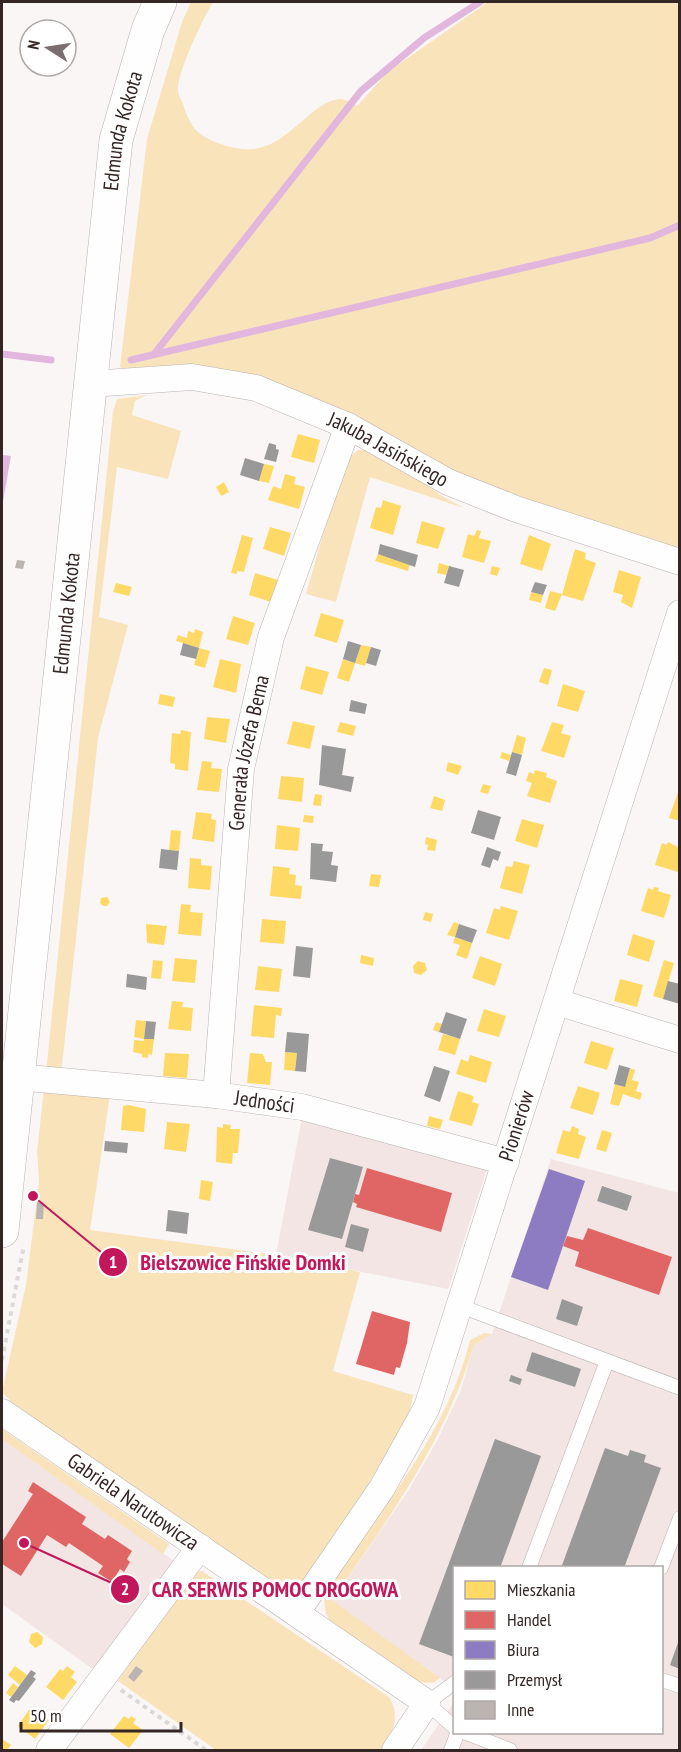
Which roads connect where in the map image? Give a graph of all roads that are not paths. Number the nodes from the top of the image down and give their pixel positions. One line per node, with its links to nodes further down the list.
1 (160, 2): 2 (street, Edmunda Kokota)
2 (91, 384): 3 (street, Jakuba Jasińskiego); 8 (street, Edmunda Kokota)
3 (348, 426): 4 (street, Jakuba Jasińskiego); 9 (street, Generała Józefa Bema)
4 (680, 562)
5 (680, 613): 6 (street, Pionierów)
6 (557, 1002): 7 (street); 10 (street, Pionierów)
7 (680, 1040)
8 (17, 1077): 9 (street, Jedności); 11 (street, Edmunda Kokota)
9 (216, 1095): 10 (street, Jedności)
10 (506, 1162): 12 (street, Pionierów)
11 (2, 1231)
12 (460, 1306): 13 (lane); 20 (street, Pionierów)
13 (607, 1361): 14 (lane); 18 (lane)
14 (680, 1388)
15 (2, 1412): 17 (street, Gabriela Narutowicza)
16 (680, 1518): 19 (lane)
17 (200, 1547): 20 (street, Gabriela Narutowicza); 28 (street)
18 (530, 1566)
19 (662, 1566)
20 (297, 1612): 24 (street, Gabriela Narutowicza)
21 (663, 1680): 23 (lane)
22 (453, 1684): 24 (lane)
23 (680, 1686)
24 (427, 1703): 25 (lane); 29 (street)
25 (453, 1726)
26 (457, 1734): 30 (lane)
27 (469, 1734): 31 (lane)
28 (49, 1750)
29 (395, 1750)
30 (451, 1750)
31 (510, 1750)

